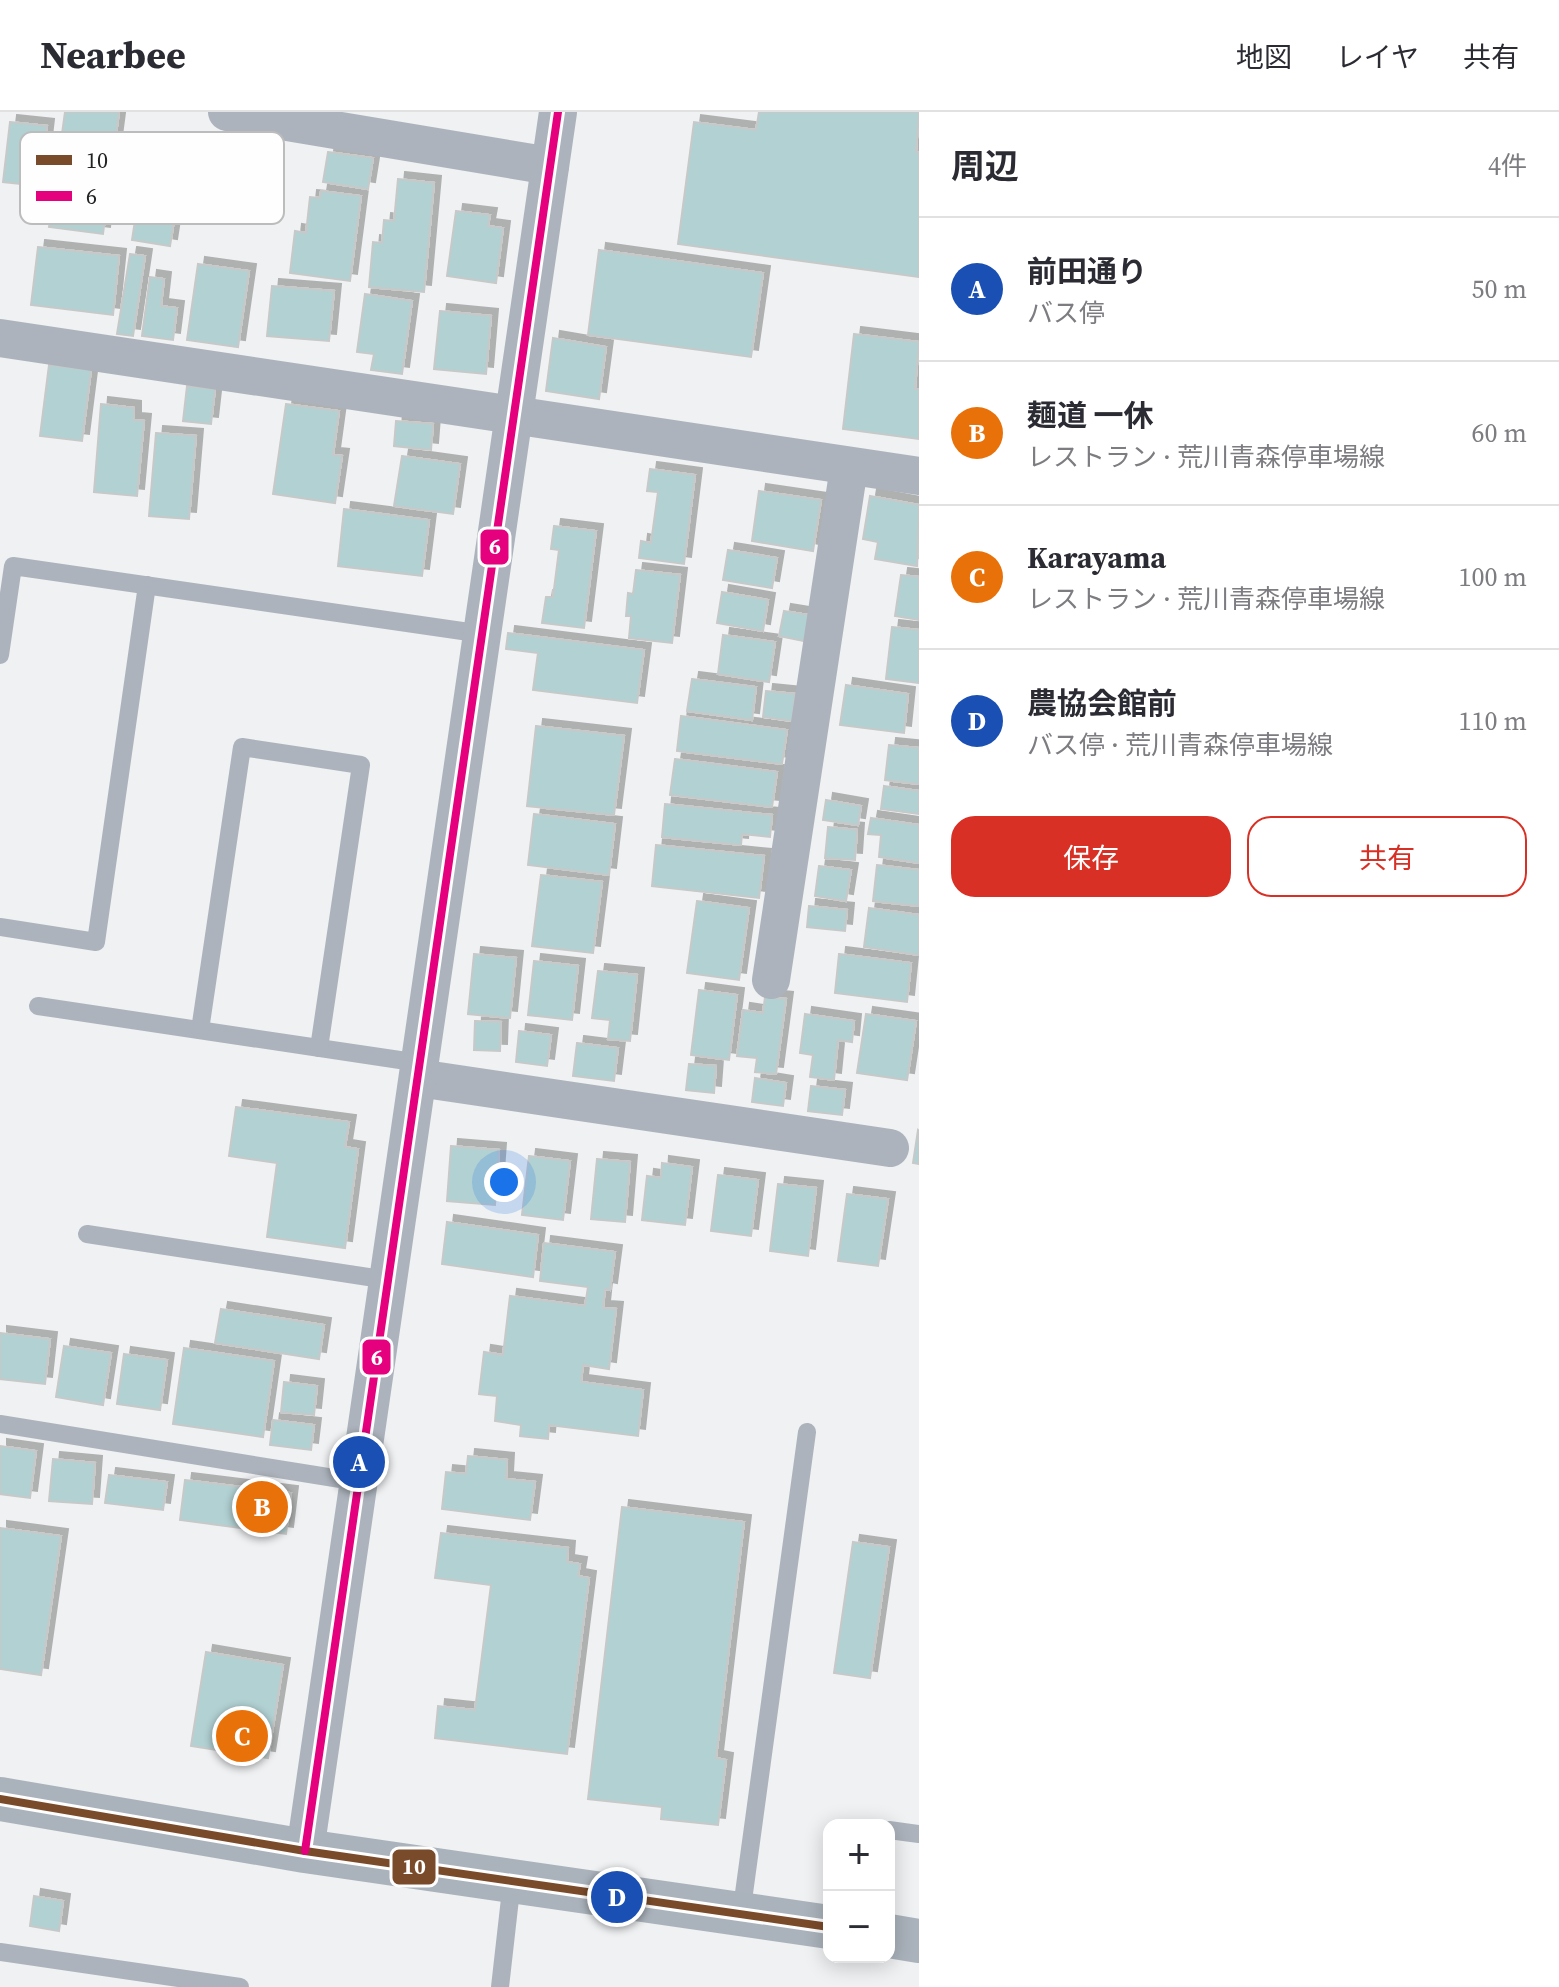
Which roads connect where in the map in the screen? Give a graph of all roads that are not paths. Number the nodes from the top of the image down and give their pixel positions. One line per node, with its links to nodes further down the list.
1 (227, 112): 3 (street)
2 (558, 112): 3 (street)
3 (550, 166): 5 (street)
4 (0, 338): 5 (street)
5 (514, 415): 6 (street); 9 (street)
6 (849, 467): 7 (street); 12 (street)
7 (919, 476)
8 (147, 585): 9 (lane); 10 (lane); 11 (lane)
9 (483, 634): 16 (street)
10 (0, 655)
11 (0, 927)
12 (771, 980)
13 (38, 1006): 14 (lane)
14 (200, 1030): 15 (lane); 15 (lane)
15 (319, 1048): 16 (lane)
16 (419, 1070): 17 (street); 19 (street)
17 (890, 1148)
18 (87, 1234): 19 (lane)
19 (388, 1280): 22 (street)
20 (0, 1424): 22 (lane)
21 (807, 1432): 28 (lane)
22 (359, 1482): 26 (street)
23 (0, 1801): 26 (main road)
24 (895, 1831): 25 (lane)
25 (919, 1834)
26 (305, 1851): 27 (main road)
27 (512, 1881): 28 (main road); 34 (lane)
28 (741, 1915): 29 (main road)
29 (823, 1926)
30 (895, 1937): 31 (main road)
31 (919, 1941)
32 (0, 1952): 33 (lane)
33 (240, 1987)
34 (500, 1987)

